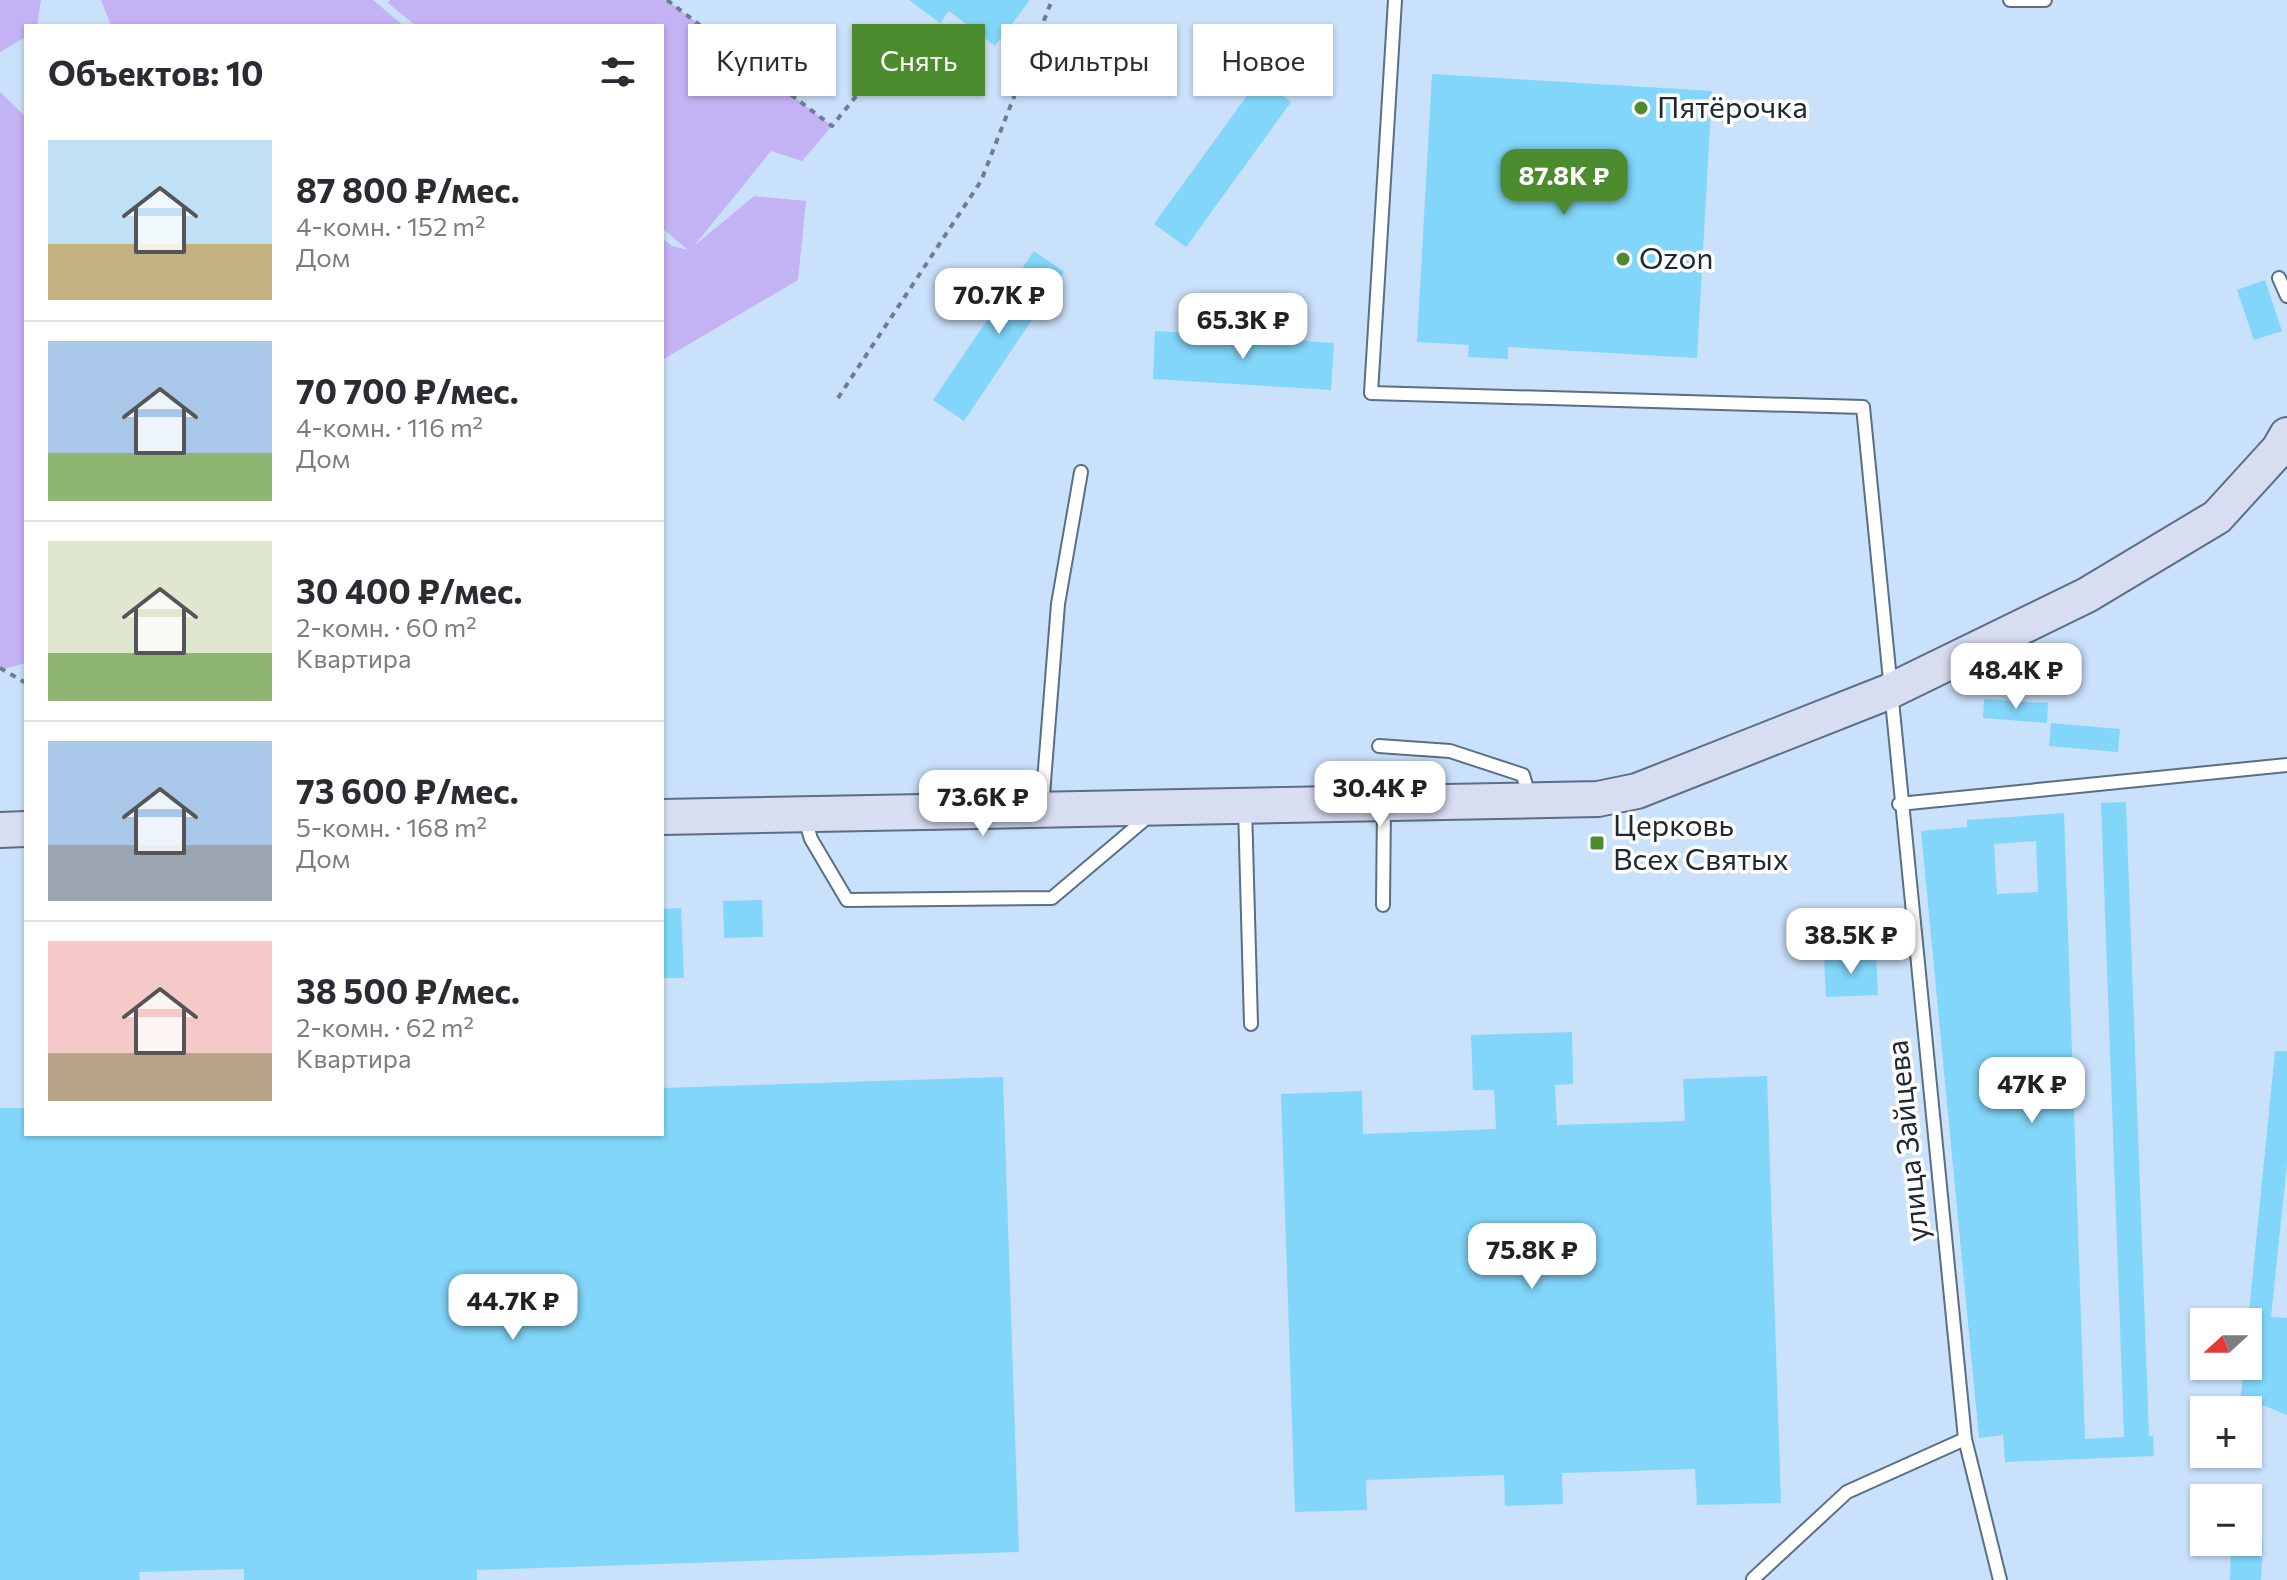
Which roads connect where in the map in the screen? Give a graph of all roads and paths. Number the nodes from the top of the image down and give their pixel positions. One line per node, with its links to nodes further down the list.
1 (667, 0): 6 (path)
2 (1052, 0): 9 (path)
3 (1395, 0): 14 (lane, улица Зайцева)
4 (2010, 0): 5 (lane)
5 (2045, 0)
6 (856, 96)
7 (2279, 278): 8 (lane)
8 (2287, 296)
9 (838, 398)
10 (2287, 435): 14 (street)
11 (1081, 472): 22 (lane)
12 (0, 668): 13 (path)
13 (24, 682)
14 (1888, 692): 17 (street); 20 (lane, улица Зайцева)
15 (1379, 746): 17 (lane)
16 (2287, 765): 20 (lane)
17 (1530, 799): 18 (street)
18 (1384, 800): 19 (street); 27 (lane)
19 (1245, 803): 21 (street); 28 (lane)
20 (1899, 804): 29 (lane, улица Зайцева)
21 (1162, 805): 22 (street); 23 (lane)
22 (1042, 808): 23 (street)
23 (803, 814): 24 (street)
24 (664, 817)
25 (24, 829): 26 (street)
26 (0, 830)
27 (1383, 905)
28 (1251, 1024)
29 (1965, 1439): 30 (lane); 31 (lane, улица Зайцева)
30 (1753, 1579)
31 (2000, 1580)

